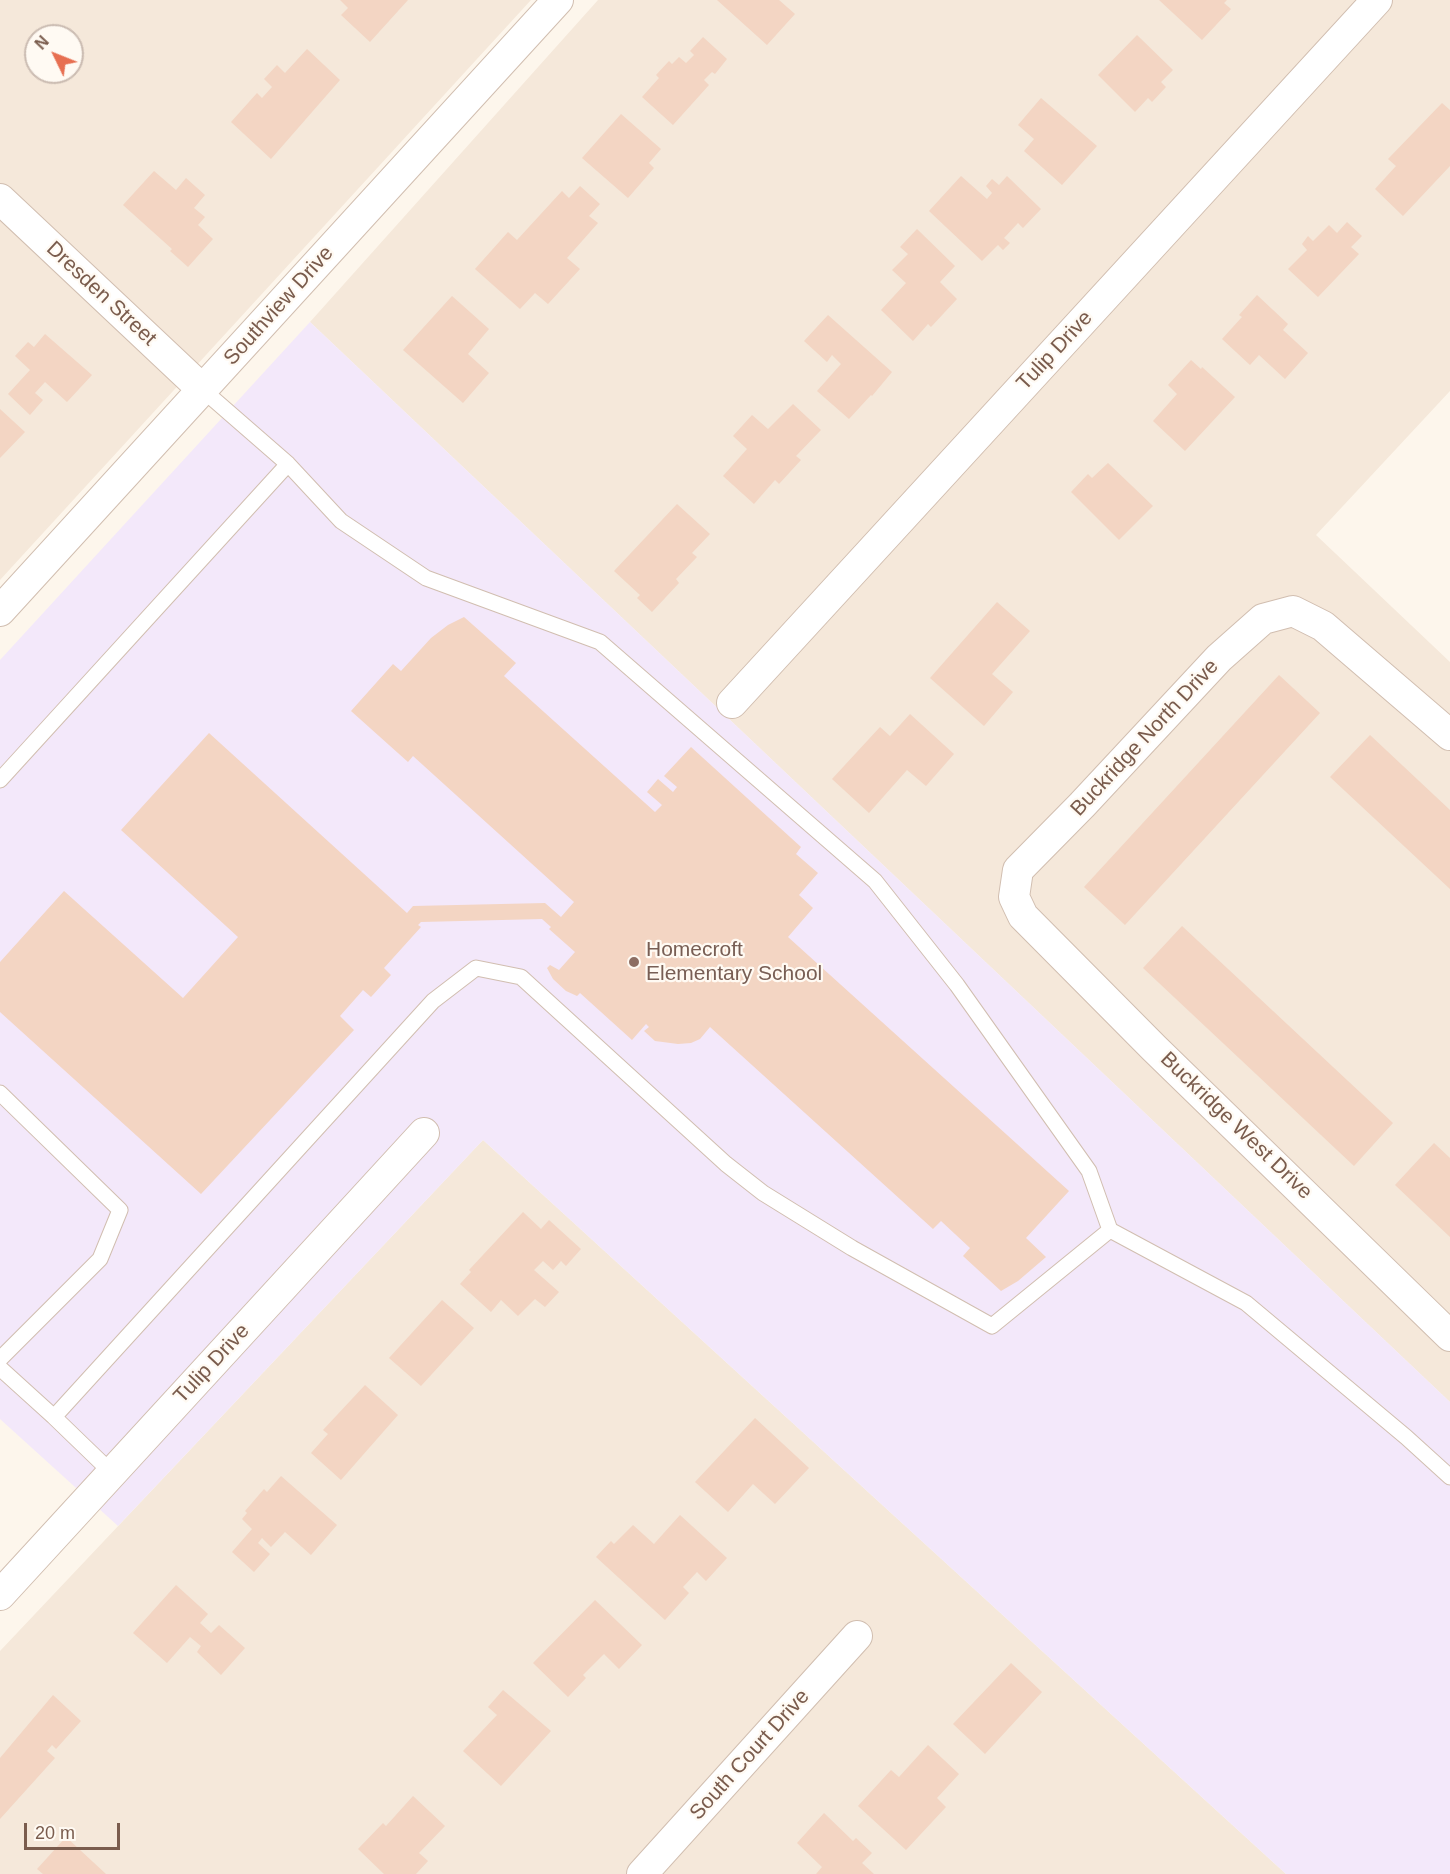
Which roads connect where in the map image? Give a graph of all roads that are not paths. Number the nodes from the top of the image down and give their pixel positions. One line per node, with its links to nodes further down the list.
1 (558, 0): 4 (street, Southview Drive)
2 (1377, 0): 7 (street, Tulip Drive)
3 (0, 199): 4 (street, Dresden Street)
4 (203, 390): 5 (lane); 6 (street, Southview Drive)
5 (288, 464): 9 (lane); 13 (lane)
6 (0, 611)
7 (732, 703)
8 (1450, 735): 10 (street, Buckridge North Drive)
9 (0, 780)
10 (1023, 916): 14 (street, Buckridge West Drive)
11 (0, 1093): 15 (lane)
12 (424, 1133): 18 (street, Tulip Drive)
13 (1110, 1230): 17 (lane); 19 (lane)
14 (1450, 1336)
15 (0, 1359)
16 (0, 1368): 17 (lane)
17 (54, 1417): 18 (lane)
18 (112, 1473): 20 (street, Tulip Drive)
19 (1450, 1477)
20 (0, 1595)
21 (857, 1636): 22 (street, South Court Drive)
22 (642, 1874)

